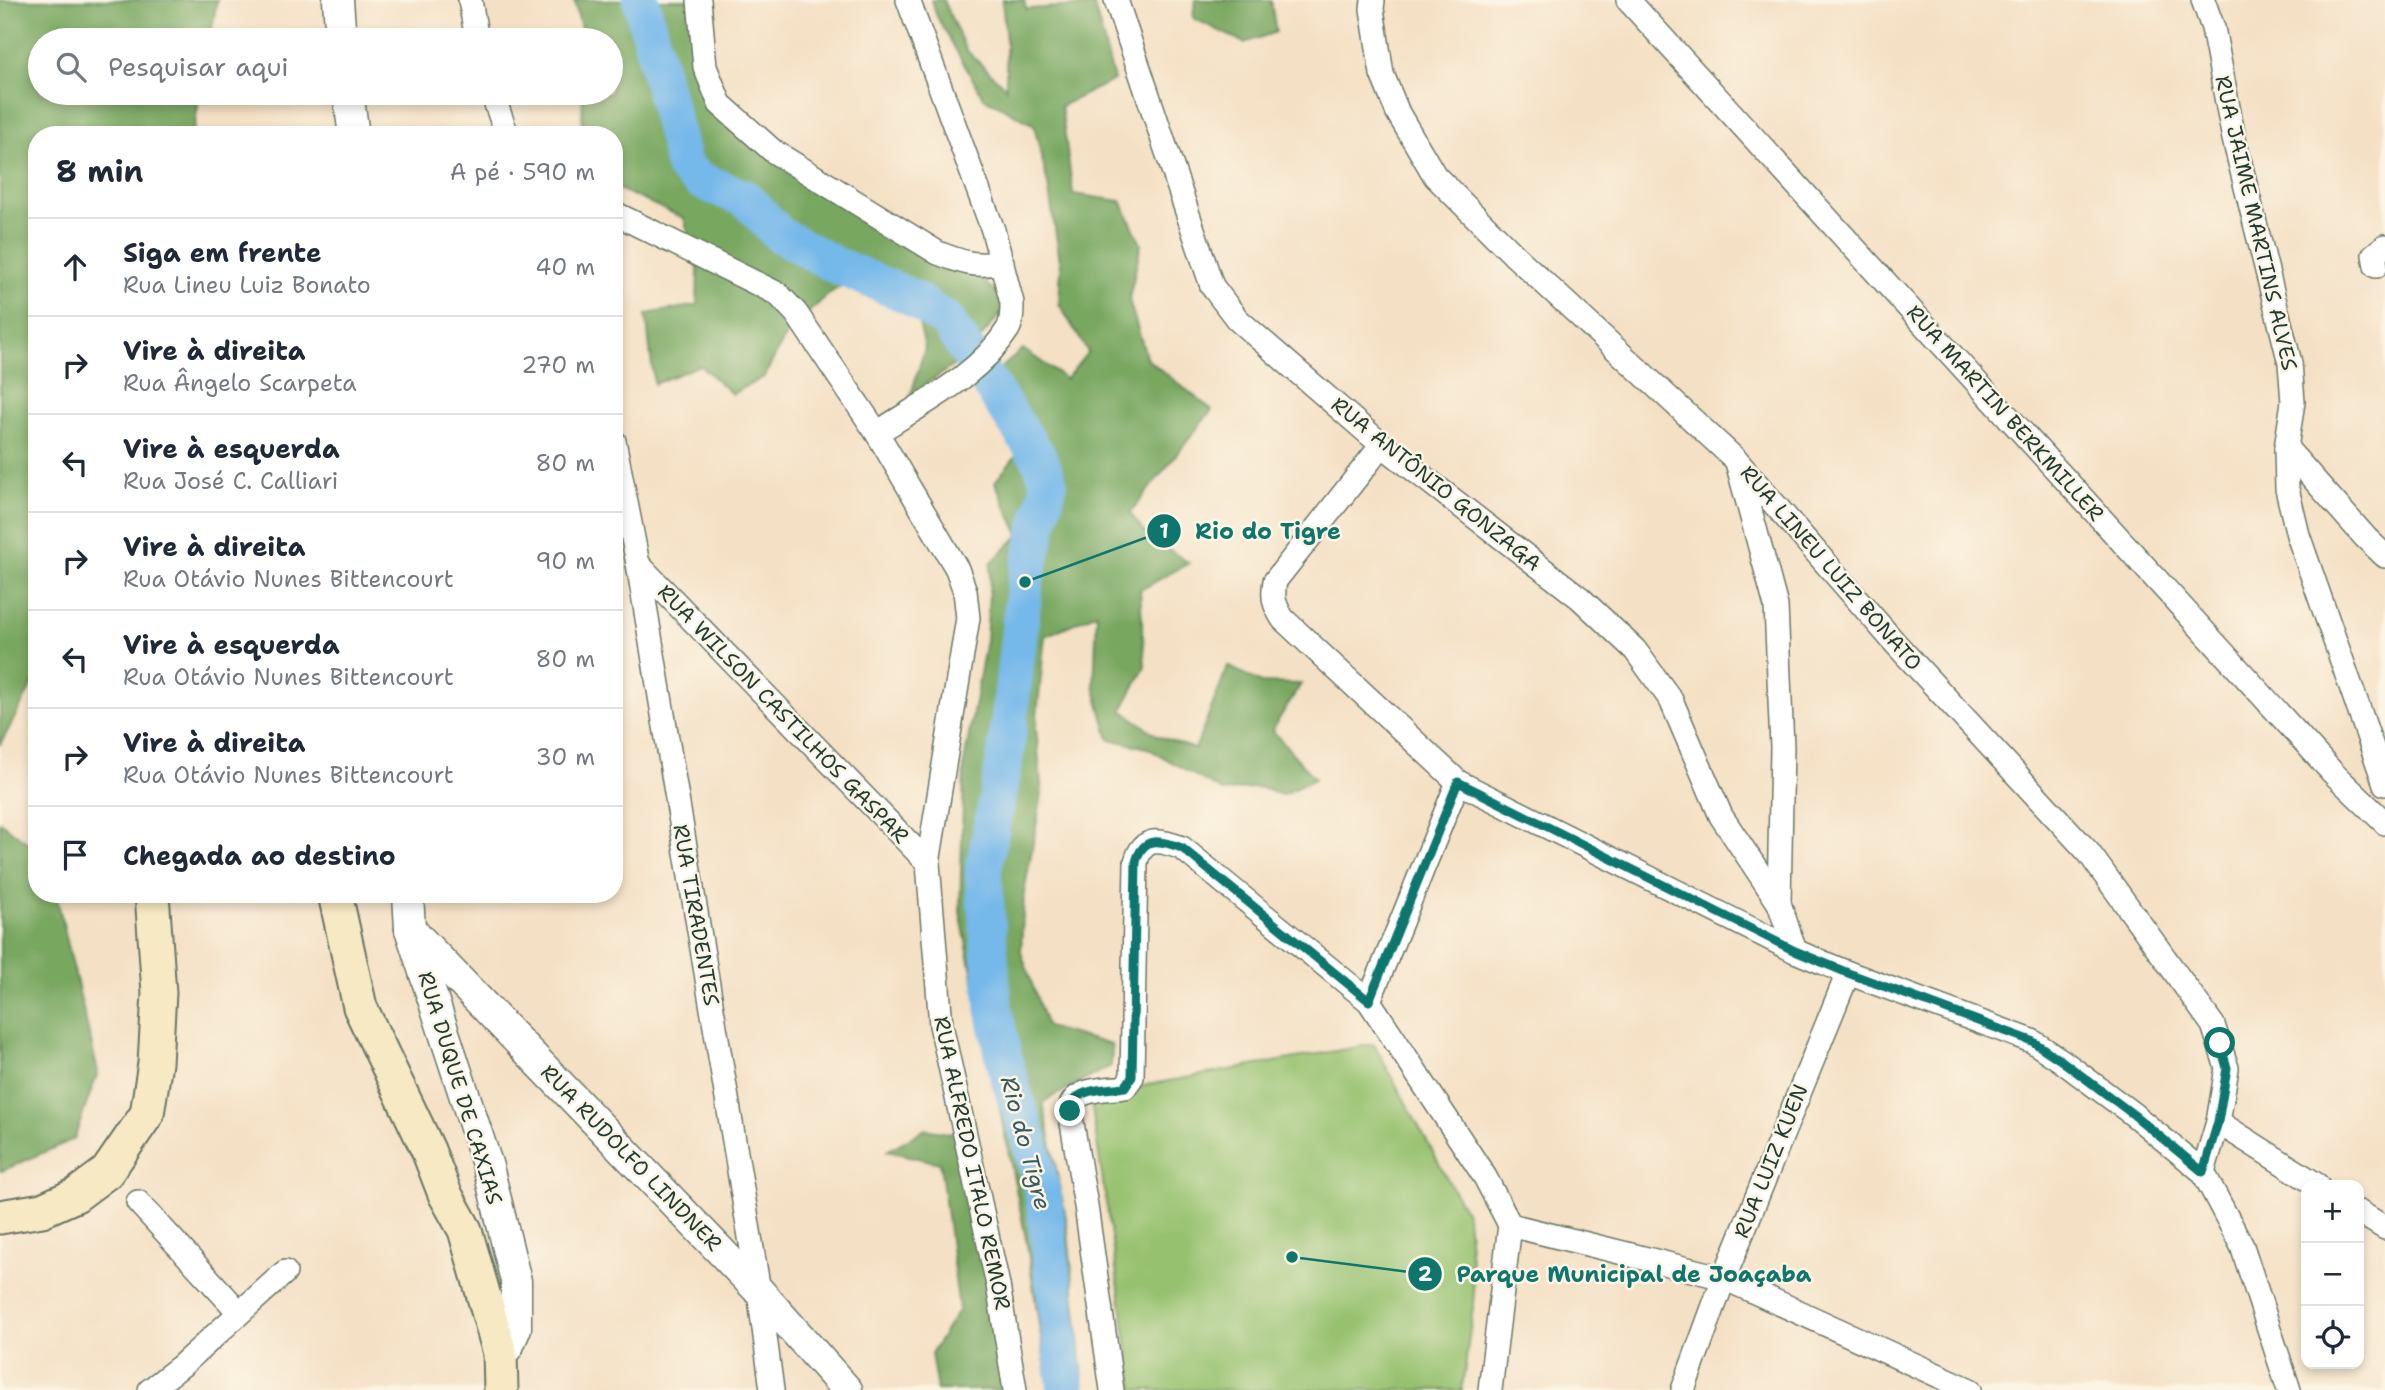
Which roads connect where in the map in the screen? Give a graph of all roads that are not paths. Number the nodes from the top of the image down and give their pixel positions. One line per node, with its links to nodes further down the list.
1 (338, 0): 9 (street)
2 (470, 0): 10 (street)
3 (699, 0): 16 (street)
4 (908, 0): 16 (street)
5 (1115, 0): 18 (street, RUA ANTÔNIO GONZAGA)
6 (1373, 0): 20 (street, RUA LINEU LUIZ BONATO)
7 (1628, 0): 26 (street, RUA MARTIN BERKMILLER)
8 (2203, 0): 19 (street, RUA JAIME MARTINS ALVES)
9 (340, 28)
10 (475, 28)
11 (350, 105): 13 (street)
12 (496, 105): 14 (street)
13 (353, 126)
14 (504, 126)
15 (623, 217): 17 (street, RUA ALFREDO ITALO REMOR)
16 (1002, 262): 17 (street)
17 (877, 433): 27 (street, RUA ALFREDO ITALO REMOR)
18 (1382, 445): 24 (street); 31 (street, RUA ANTÔNIO GONZAGA)
19 (2286, 447): 22 (street); 25 (street, RUA JAIME MARTINS ALVES)
20 (1737, 460): 31 (street); 36 (street, RUA LINEU LUIZ BONATO)
21 (623, 486): 23 (street, RUA TIRADENTES)
22 (2385, 556)
23 (638, 564): 27 (street, RUA WILSON CASTILHOS GASPAR); 46 (street, RUA TIRADENTES)
24 (1458, 782): 33 (street); 35 (street)
25 (2385, 785)
26 (2385, 823)
27 (928, 863): 54 (street, RUA ALFREDO ITALO REMOR)
28 (153, 903): 41 (main road)
29 (337, 903): 48 (main road)
30 (409, 903): 32 (street, RUA DUQUE DE CAXIAS)
31 (1779, 904): 33 (street, RUA ANTÔNIO GONZAGA)
32 (410, 929): 46 (street, RUA RUDOLFO LINDNER); 48 (street, RUA DUQUE DE CAXIAS)
33 (1795, 951): 34 (street)
34 (1848, 973): 37 (street); 45 (street, RUA LUIZ KUEN)
35 (1369, 1001): 42 (street); 55 (street)
36 (2218, 1122): 37 (street, RUA LINEU LUIZ BONATO); 38 (street)
37 (2203, 1172): 59 (street)
38 (2310, 1180)
39 (138, 1202): 47 (street)
40 (2364, 1215): 43 (street)
41 (0, 1217)
42 (1510, 1226): 45 (street); 56 (street)
43 (2385, 1228)
44 (285, 1272): 47 (street)
45 (1724, 1278): 57 (street, RUA LUIZ KUEN); 58 (street)
46 (759, 1291): 52 (street, RUA TIRADENTES); 53 (street, RUA RUDOLFO LINDNER)
47 (239, 1312): 49 (street)
48 (491, 1342): 50 (main road); 51 (main road)
49 (150, 1390)
50 (485, 1390)
51 (501, 1390)
52 (772, 1390)
53 (847, 1390)
54 (1015, 1390)
55 (1112, 1390)
56 (1490, 1390)
57 (1684, 1390)
58 (1970, 1390)
59 (2289, 1390)

